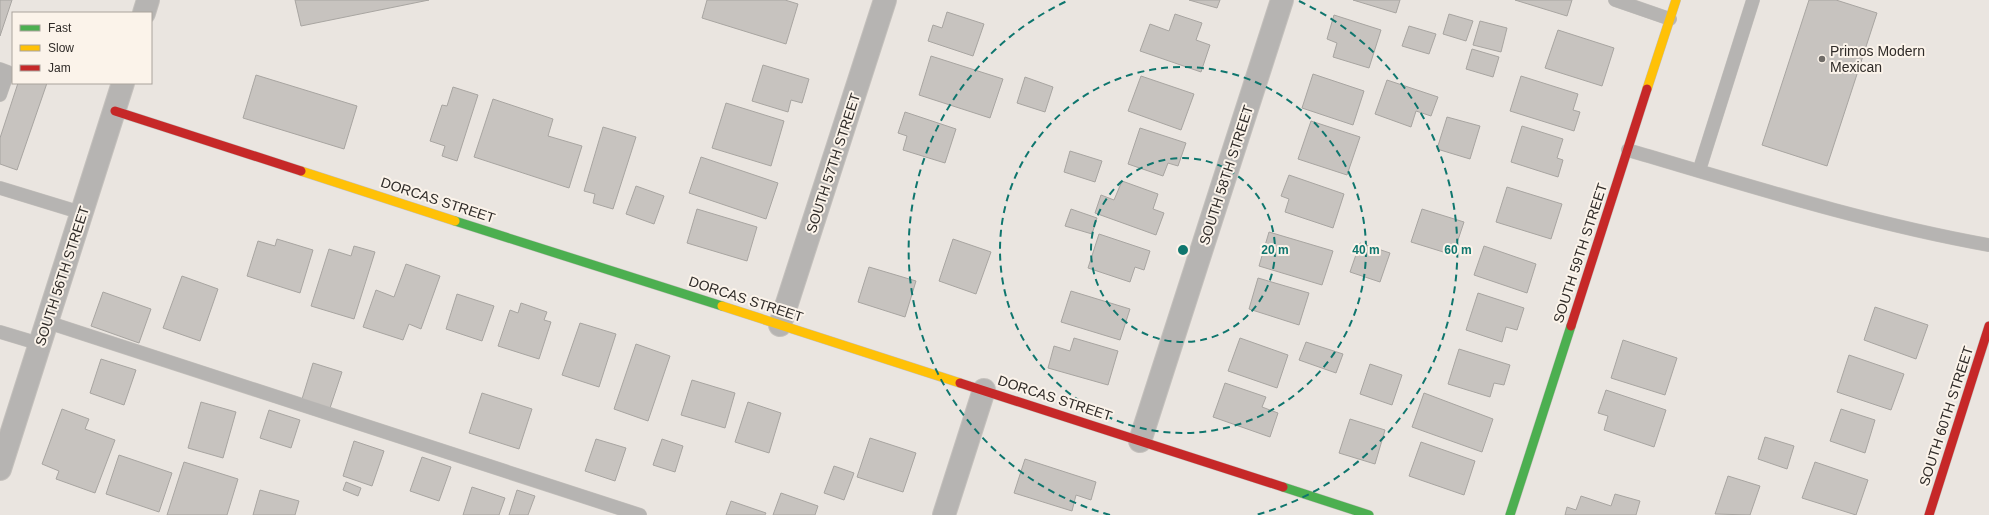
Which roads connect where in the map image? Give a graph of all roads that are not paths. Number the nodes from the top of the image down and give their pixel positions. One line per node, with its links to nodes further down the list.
1 (148, 0): 7 (street)
2 (885, 0): 19 (street, SOUTH 57TH STREET)
3 (1282, 0): 24 (street, SOUTH 58TH STREET)
4 (1615, 0): 8 (lane)
5 (1676, 0): 8 (street, SOUTH 59TH STREET)
6 (1753, 0): 14 (lane)
7 (144, 12)
8 (1670, 19): 13 (street, SOUTH 59TH STREET)
9 (0, 69): 11 (lane)
10 (123, 84): 12 (street, SOUTH 56TH STREET)
11 (0, 95)
12 (115, 110): 16 (street, SOUTH 56TH STREET); 19 (street, DORCAS STREET)
13 (1628, 150): 14 (lane); 29 (street, SOUTH 59TH STREET)
14 (1699, 171): 17 (lane)
15 (0, 188): 16 (lane)
16 (82, 213): 18 (street, SOUTH 56TH STREET)
17 (1989, 245)
18 (47, 322): 22 (street, SOUTH 56TH STREET); 26 (lane)
19 (780, 325): 23 (street, DORCAS STREET)
20 (1989, 326): 30 (street, SOUTH 60TH STREET)
21 (0, 332): 22 (lane)
22 (40, 344): 25 (street, SOUTH 56TH STREET)
23 (984, 390): 24 (street, DORCAS STREET); 27 (street)
24 (1140, 441): 28 (street, DORCAS STREET)
25 (0, 469)
26 (640, 515)
27 (944, 515)
28 (1369, 515)
29 (1510, 515)
30 (1929, 515)

